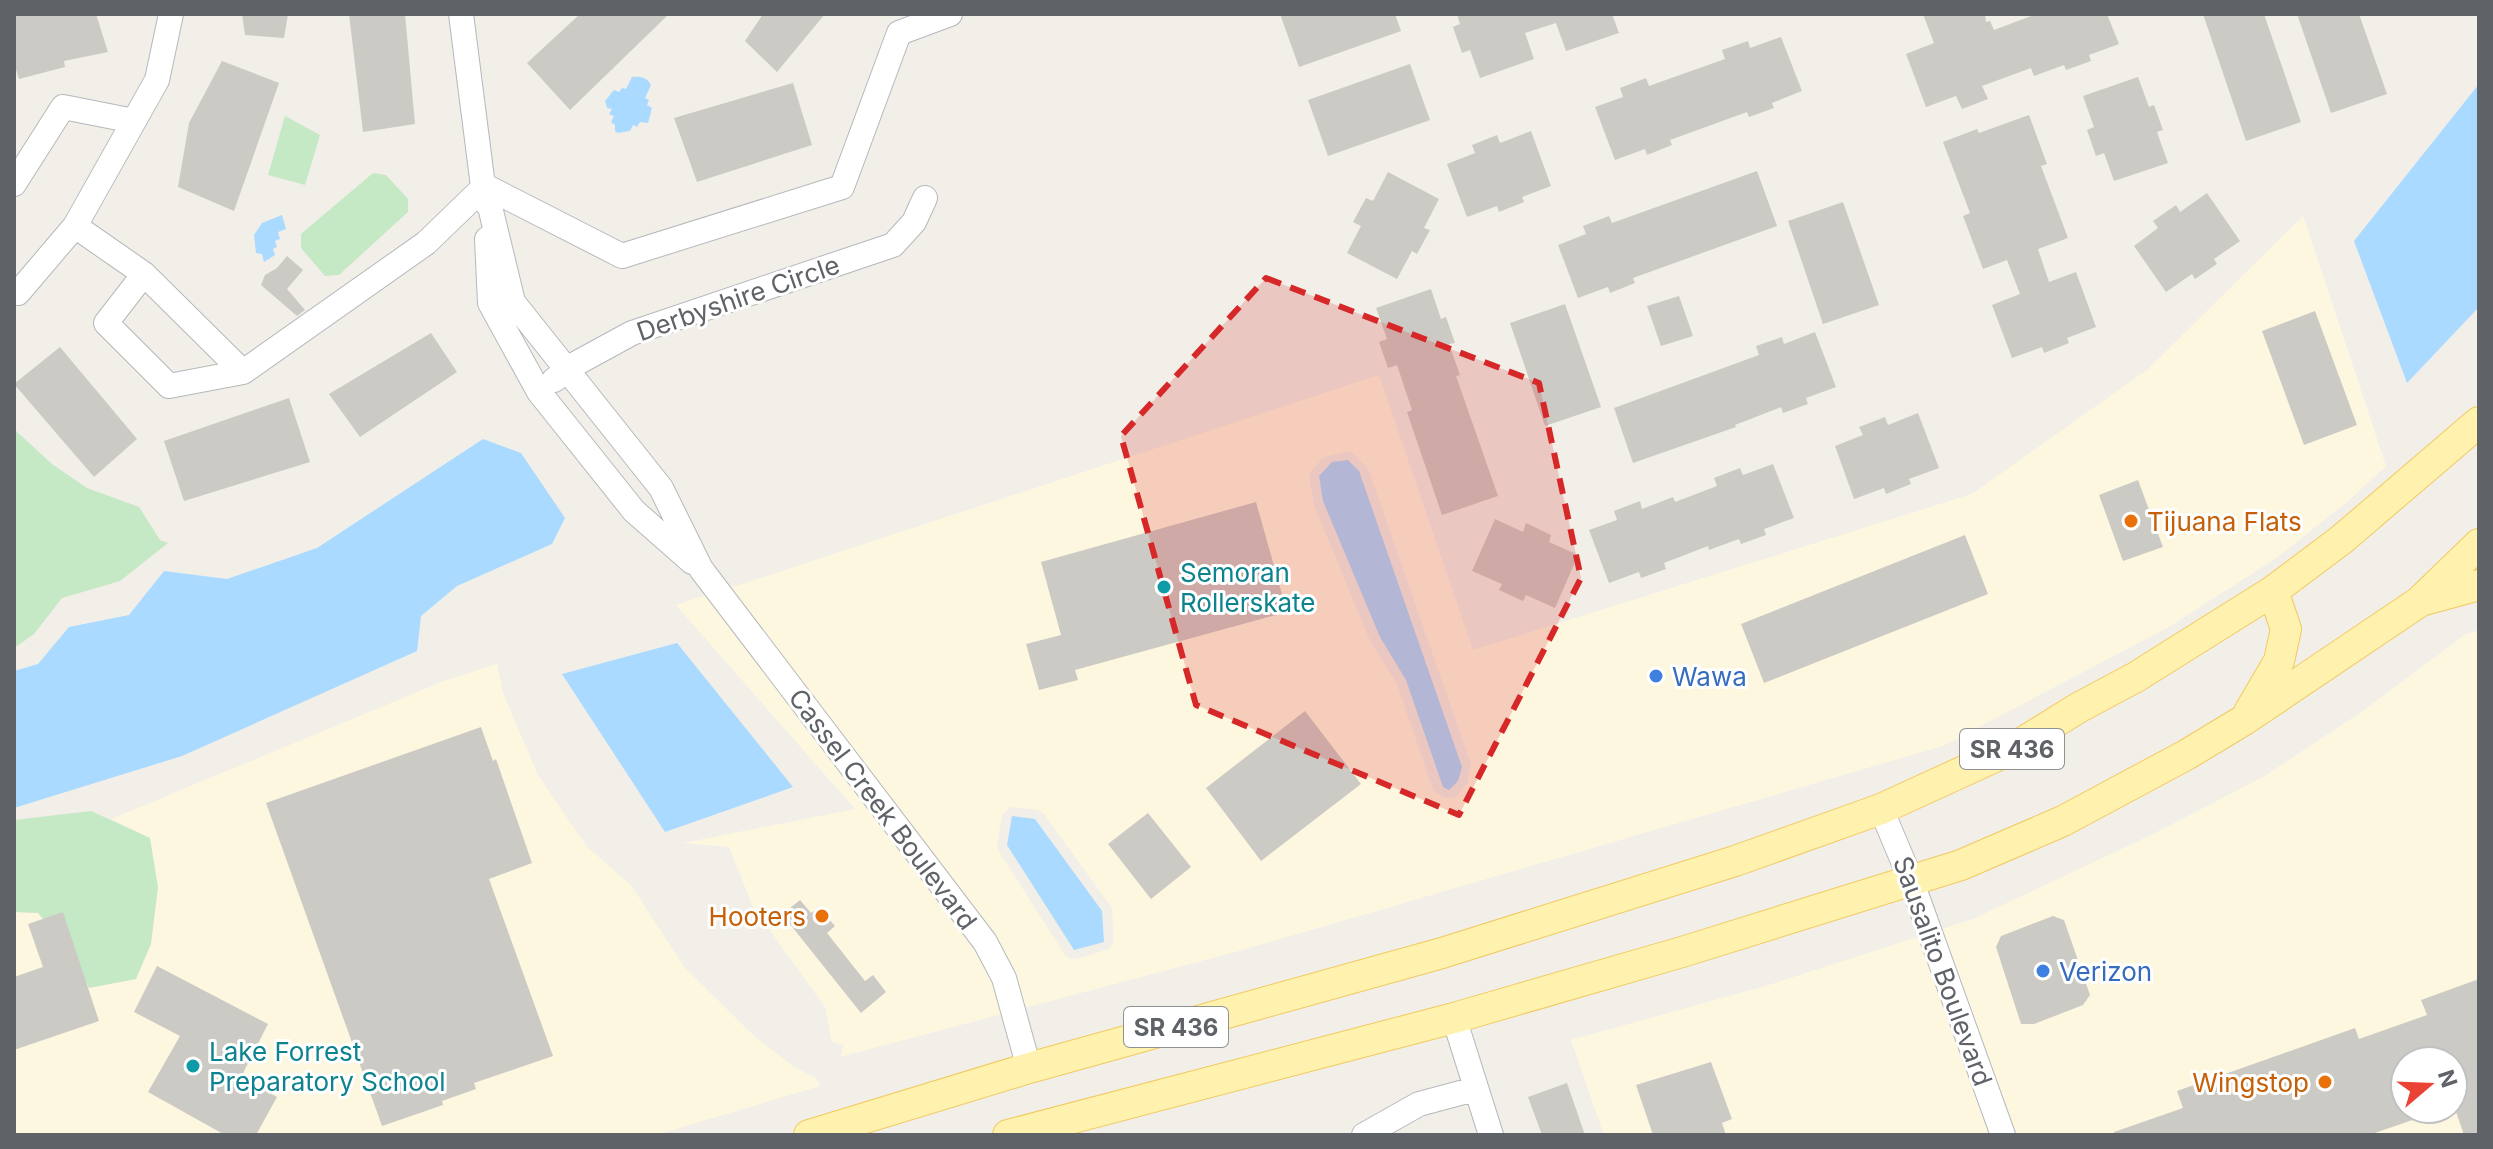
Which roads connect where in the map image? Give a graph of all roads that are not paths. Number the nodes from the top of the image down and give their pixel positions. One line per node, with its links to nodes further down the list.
1 (171, 14): 4 (street)
2 (461, 14): 6 (street)
3 (950, 14): 6 (street)
4 (134, 121): 5 (street); 8 (street)
5 (14, 184)
6 (485, 186): 11 (street, Cassel Creek Boulevard); 12 (street); 13 (street, Cassel Creek Boulevard)
7 (925, 198): 11 (street, Derbyshire Circle)
8 (75, 226): 9 (street); 10 (street)
9 (144, 274): 12 (street); 12 (street)
10 (14, 293)
11 (567, 371): 13 (street, Derbyshire Circle); 16 (street, Cassel Creek Boulevard)
12 (243, 372)
13 (539, 392): 16 (street, Cassel Creek Boulevard)
14 (2479, 422): 18 (main road, SR 436)
15 (2479, 544): 19 (main road, SR 436)
16 (701, 569): 24 (street, Cassel Creek Boulevard)
17 (2479, 585): 19 (main road)
18 (2273, 591): 20 (main road); 21 (main road, SR 436)
19 (2419, 602): 20 (main road, SR 436)
20 (2244, 720): 22 (main road, SR 436)
21 (1881, 809): 22 (street, Sausalito Boulevard); 24 (main road, SR 436)
22 (1911, 880): 23 (main road, SR 436); 30 (street, Sausalito Boulevard)
23 (1454, 1018): 25 (street); 26 (main road, SR 436)
24 (1029, 1068): 27 (main road, SR 436)
25 (1475, 1089): 28 (street); 29 (street)
26 (1023, 1133)
27 (809, 1135)
28 (1364, 1135)
29 (1491, 1135)
30 (2003, 1135)

